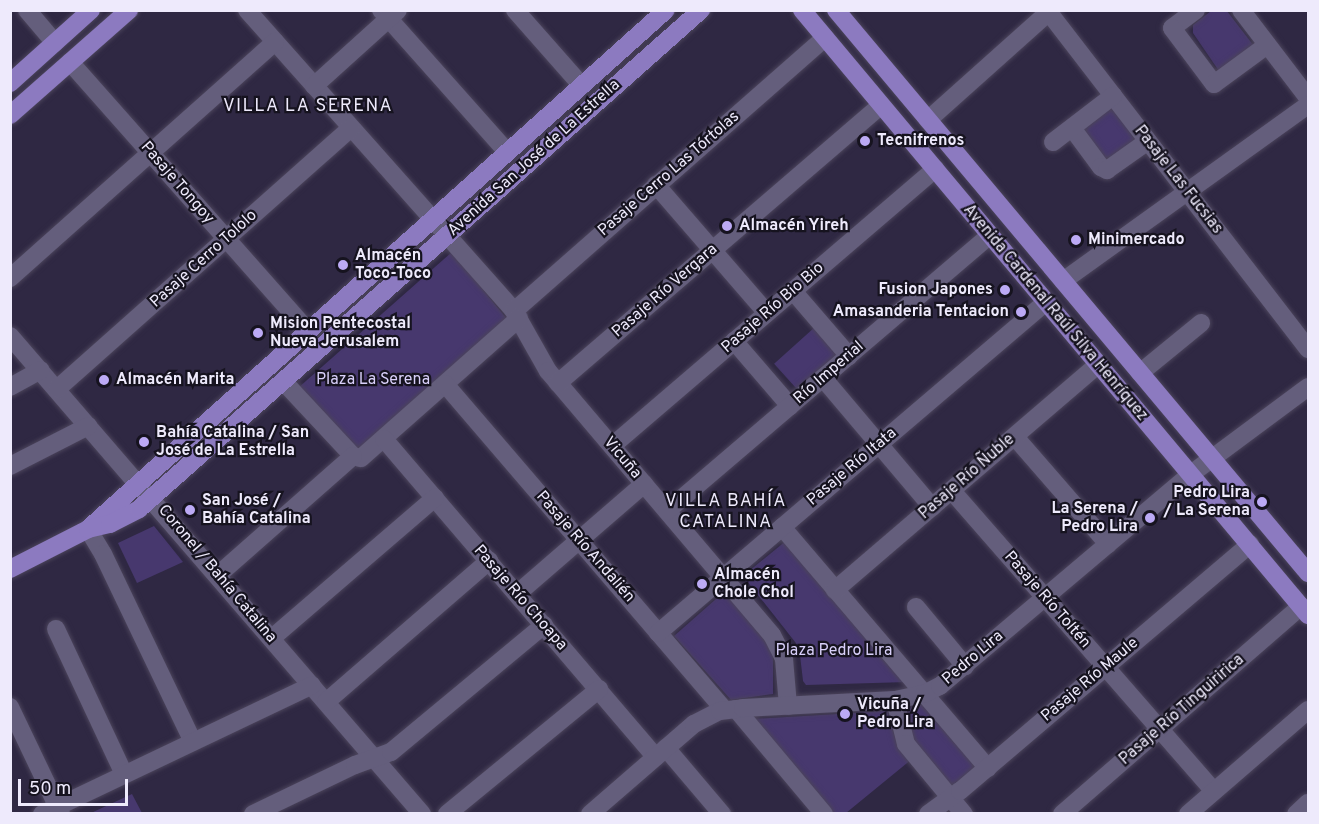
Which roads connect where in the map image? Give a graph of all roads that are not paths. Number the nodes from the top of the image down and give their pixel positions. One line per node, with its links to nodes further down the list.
1 (27, 10): 16 (street)
2 (91, 10): 16 (main road)
3 (129, 10): 18 (main road)
4 (247, 10): 15 (street, Vicuña)
5 (515, 10): 21 (street)
6 (701, 10): 38 (main road, Avenida San José de La Estrella)
7 (802, 10): 14 (main road, Avenida Cardenal Raúl Silva Henríquez)
8 (836, 10): 27 (main road, Avenida Cardenal Raúl Silva Henríquez)
9 (1196, 10): 17 (street)
10 (1241, 10): 17 (street)
11 (1049, 11): 22 (street, Pasaje Las Fucsias); 27 (street)
12 (389, 13): 20 (street); 32 (street)
13 (658, 13): 21 (main road, Avenida San José de La Estrella)
14 (825, 38): 24 (main road, Avenida Cardenal Raúl Silva Henríquez); 35 (street, Pasaje Cerro Las Tórtolas)
15 (275, 42): 20 (street, Vicuña); 33 (street)
16 (55, 43): 19 (main road)
17 (1267, 45): 23 (street)
18 (70, 62): 26 (main road); 33 (street, Pasaje Tongoy)
19 (10, 83)
20 (314, 86): 28 (street, Vicuña)
21 (582, 86): 32 (main road, Avenida San José de La Estrella)
22 (1113, 96): 29 (street); 30 (street, Pasaje Las Fucsias)
23 (1308, 98)
24 (881, 105): 34 (main road, Avenida Cardenal Raúl Silva Henríquez); 41 (street, Pasaje Río Vergara)
25 (1308, 105): 36 (street)
26 (10, 115)
27 (928, 120): 43 (main road, Avenida Cardenal Raúl Silva Henríquez)
28 (351, 128): 37 (street, Vicuña); 40 (street, Pasaje Cerro Tololo)
29 (1072, 128): 30 (street); 31 (street)
30 (1148, 141): 36 (street, Pasaje Las Fucsias)
31 (1053, 142)
32 (507, 152): 37 (main road, Avenida San José de La Estrella)
33 (150, 153): 40 (street, Pasaje Tongoy); 42 (street)
34 (935, 169): 39 (main road, Avenida Cardenal Raúl Silva Henríquez); 44 (street, Pasaje Río Bio Bio)
35 (656, 185): 41 (street); 47 (street, Pasaje Cerro Las Tórtolas)
36 (1187, 191): 43 (street); 52 (street, Pasaje Las Fucsias)
37 (432, 219): 38 (street, Vicuña); 49 (main road, Avenida San José de La Estrella)
38 (447, 235): 47 (street, Vicuña); 58 (main road, Avenida San José de La Estrella)
39 (990, 235): 45 (main road, Avenida Cardenal Raúl Silva Henríquez); 53 (street, Río Imperial)
40 (227, 239): 49 (street, Pasaje Tongoy); 63 (street, Pasaje Cerro Tololo)
41 (712, 250): 46 (street); 59 (street, Pasaje Río Vergara)
42 (10, 278)
43 (1063, 281): 56 (main road, Avenida Cardenal Raúl Silva Henríquez)
44 (793, 291): 46 (street, Pasaje Río Bio Bio); 53 (street)
45 (1046, 302): 54 (main road, Avenida Cardenal Raúl Silva Henríquez); 68 (street, Pasaje Río Itata)
46 (767, 313): 51 (street, Pasaje Río Bio Bio)
47 (517, 314): 59 (street, Vicuña); 60 (street, Pasaje Cerro Las Tórtolas)
48 (1201, 323): 56 (street)
49 (307, 330): 74 (main road, Avenida San José de La Estrella)
50 (10, 336): 55 (street, Coronel / Bahía Catalina)
51 (734, 342): 64 (street); 69 (street, Pasaje Río Bio Bio)
52 (1308, 349)
53 (849, 356): 57 (street, Río Imperial)
54 (1099, 364): 66 (street, Pasaje Río Ñuble); 73 (main road, Avenida Cardenal Raúl Silva Henríquez)
55 (41, 370): 61 (street); 63 (street, Coronel / Bahía Catalina)
56 (1140, 373): 71 (main road, Avenida Cardenal Raúl Silva Henríquez)
57 (823, 378): 64 (street, Río Imperial); 68 (street)
58 (283, 381): 70 (street); 77 (main road, Avenida San José de La Estrella)
59 (558, 383): 69 (street, Vicuña)
60 (446, 384): 67 (street, Pasaje Cerro Las Tórtolas); 83 (street, Pasaje Río Andalién)
61 (10, 387)
62 (1308, 387): 71 (street, Pedro Lira)
63 (57, 389): 65 (street, Coronel / Bahía Catalina)
64 (790, 406): 80 (street, Río Imperial)
65 (88, 426): 72 (street); 74 (street, Coronel / Bahía Catalina)
66 (1015, 436): 76 (street, Pasaje Río Ñuble); 84 (street)
67 (384, 439): 70 (street, Pasaje Cerro Las Tórtolas); 78 (street, Pasaje Río Choapa)
68 (879, 445): 79 (street); 81 (street, Pasaje Río Itata)
69 (612, 446): 75 (street, Vicuña)
70 (355, 458): 89 (street, Pasaje Cerro Las Tórtolas)
71 (1211, 458): 73 (street, Pedro Lira); 88 (main road, Avenida Cardenal Raúl Silva Henríquez)
72 (10, 466)
73 (1191, 474): 84 (street, Pedro Lira); 85 (main road, Avenida Cardenal Raúl Silva Henríquez)
74 (138, 482): 77 (street, Coronel / Bahía Catalina); 82 (main road, Avenida San José de La Estrella)
75 (644, 484): 80 (street, Vicuña); 83 (street)
76 (952, 490): 79 (street, Pasaje Río Ñuble); 93 (street, Pasaje Río Toltén)
77 (152, 497): 82 (main road, Avenida San José de La Estrella); 89 (street, Coronel / Bahía Catalina)
78 (435, 498): 86 (street, Pasaje Río Choapa); 99 (street)
79 (932, 507): 91 (street, Pasaje Río Ñuble)
80 (667, 511): 90 (street, Vicuña)
81 (782, 527): 90 (street, Pasaje Río Itata); 91 (street)
82 (88, 529): 87 (main road, Avenida San José de La Estrella); 112 (street)
83 (579, 540): 92 (street); 98 (street, Pasaje Río Andalién)
84 (1108, 544): 93 (street, Pedro Lira)
85 (1250, 544): 95 (main road, Avenida Cardenal Raúl Silva Henríquez); 101 (street, Pasaje Río Maule)
86 (489, 561): 92 (street, Pasaje Río Choapa); 106 (street)
87 (10, 569)
88 (1308, 573)
89 (218, 575): 99 (street, Coronel / Bahía Catalina)
90 (723, 577): 98 (street, Pasaje Río Itata); 107 (street, Vicuña)
91 (836, 590): 104 (street)
92 (517, 594): 96 (street, Pasaje Río Choapa)
93 (1045, 597): 100 (street, Pedro Lira); 101 (street, Pasaje Río Toltén)
94 (916, 607): 100 (street)
95 (1305, 611): 111 (street, Pasaje Río Tinguiririca)
96 (544, 625): 103 (street, Pasaje Río Choapa); 114 (street)
97 (56, 629): 116 (street)
98 (658, 633): 109 (street, Pasaje Río Andalién)
99 (272, 638): 102 (street, Coronel / Bahía Catalina)
100 (965, 666): 104 (street, Pedro Lira)
101 (1106, 667): 111 (street, Pasaje Río Toltén); 115 (street, Pasaje Río Maule)
102 (312, 685): 106 (street, Coronel / Bahía Catalina); 112 (street)
103 (599, 689): 113 (street, Pasaje Río Choapa); 124 (street)
104 (924, 694): 105 (street, Pedro Lira); 115 (street)
105 (895, 700): 107 (street, Pedro Lira); 118 (street)
106 (326, 702): 114 (street, Coronel / Bahía Catalina)
107 (788, 706): 109 (street, Pedro Lira)
108 (10, 707): 120 (street)
109 (730, 710): 113 (street, Pedro Lira); 126 (street, Pasaje Río Andalién)
110 (1308, 710): 117 (street)
111 (1160, 729): 117 (street, Pasaje Río Toltén); 129 (street, Pasaje Río Tinguiririca)
112 (193, 742): 116 (street)
113 (661, 753): 121 (street, Pasaje Río Choapa); 125 (street, Pedro Lira)
114 (375, 759): 122 (street); 123 (street, Coronel / Bahía Catalina)
115 (988, 768): 118 (street, Pasaje Río Maule)
116 (124, 774): 120 (street)
117 (1214, 791): 130 (street)
118 (950, 797): 127 (street, Pasaje Río Maule); 128 (street)
119 (1308, 802): 131 (street)
120 (54, 811)
121 (717, 812)
122 (253, 813)
123 (422, 813)
124 (447, 813)
125 (590, 813)
126 (824, 813)
127 (928, 813)
128 (964, 813)
129 (1062, 813)
130 (1188, 813)
131 (1296, 813)

